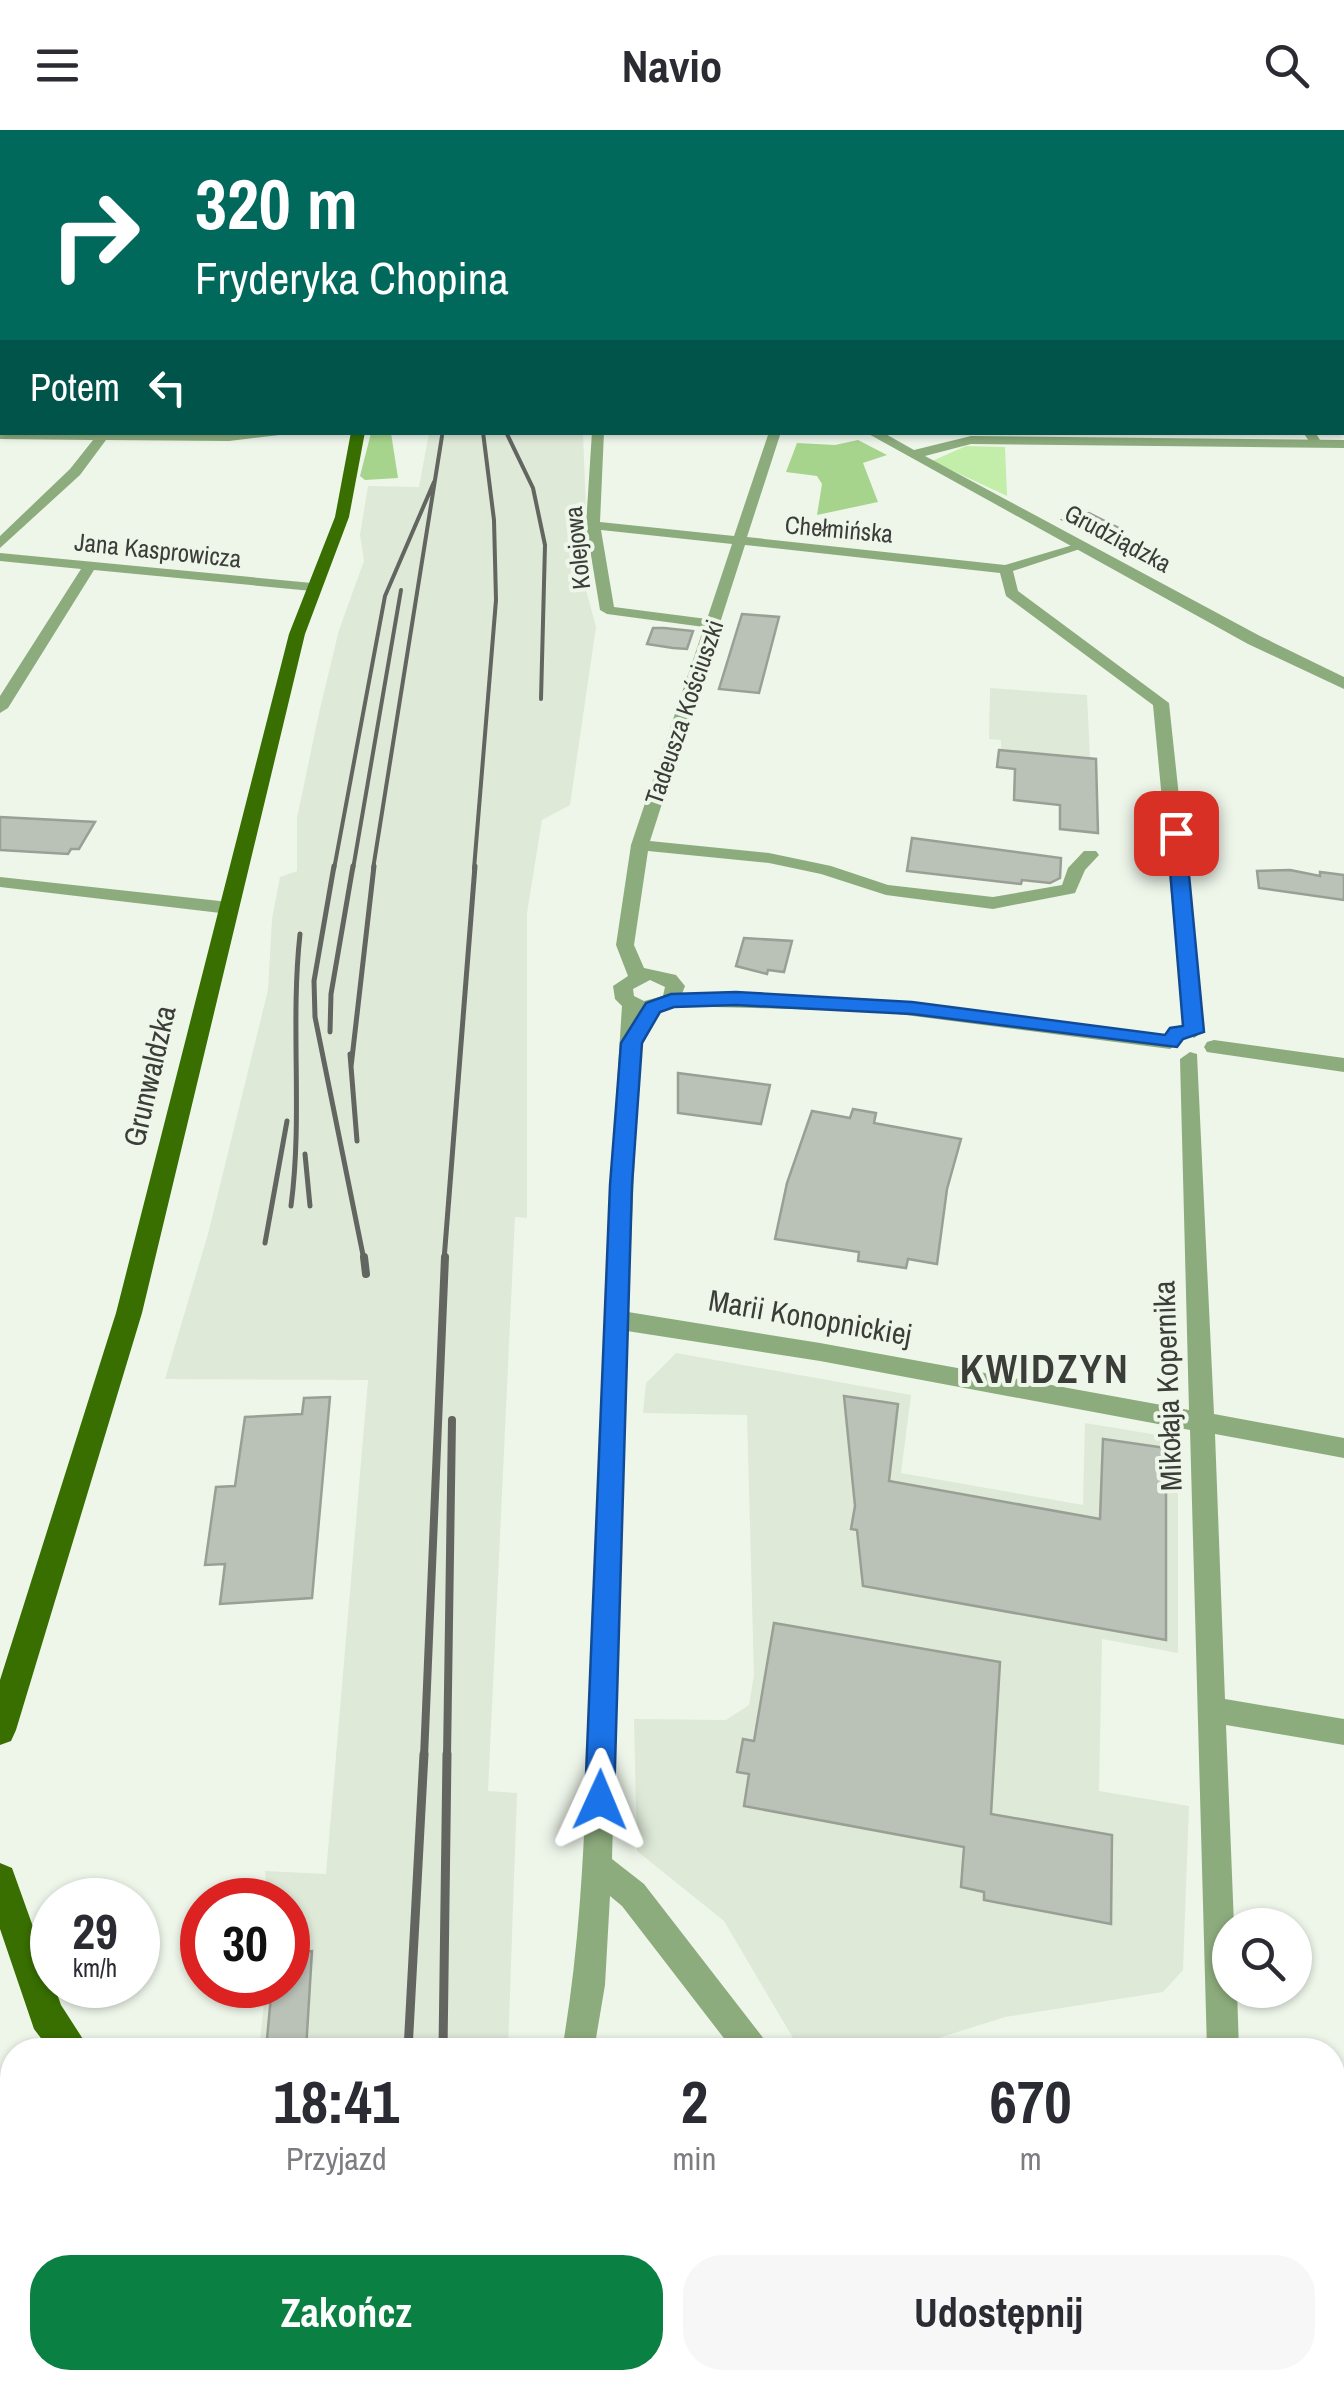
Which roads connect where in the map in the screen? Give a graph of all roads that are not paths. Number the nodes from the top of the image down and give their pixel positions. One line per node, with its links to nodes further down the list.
1 (103, 435): 16 (street)
2 (151, 435): 3 (street)
3 (238, 435)
4 (359, 435): 21 (main road, Grunwaldzka)
5 (598, 435): 14 (street, Kolejowa)
6 (775, 435): 12 (street, Tadeusza Kościuszki)
7 (784, 435): 12 (street, Tadeusza Kościuszki)
8 (875, 435): 13 (street, Grudziądzka)
9 (1118, 437): 10 (street); 13 (street)
10 (1313, 438): 11 (street)
11 (1344, 444)
12 (772, 452): 15 (street, Tadeusza Kościuszki)
13 (911, 455): 17 (street, Grudziądzka)
14 (593, 525): 15 (street, Chełmińska); 22 (street, Kolejowa)
15 (742, 541): 20 (street, Chełmińska); 22 (street, Tadeusza Kościuszki)
16 (0, 544)
17 (1078, 545): 20 (street, Chełmińska); 25 (street, Grudziądzka)
18 (0, 557): 19 (street, Jana Kasprowicza)
19 (90, 566): 21 (street, Jana Kasprowicza); 24 (street)
20 (1006, 569): 33 (street)
21 (312, 588): 30 (main road, Grunwaldzka)
22 (714, 624): 27 (street, Tadeusza Kościuszki)
23 (0, 681): 24 (street)
24 (18, 681): 26 (street)
25 (1344, 684)
26 (0, 708)
27 (640, 845): 28 (street); 31 (street, Tadeusza Kościuszki)
28 (1090, 855)
29 (0, 882): 30 (street)
30 (228, 908): 42 (main road, Grunwaldzka)
31 (637, 975): 32 (street); 32 (street)
32 (658, 1000): 34 (street); 38 (street)
33 (1194, 1032): 34 (street); 35 (street)
34 (1170, 1042): 36 (street)
35 (1214, 1047): 36 (street); 37 (street)
36 (1190, 1059): 39 (street, Mikołaja Kopernika)
37 (1344, 1065)
38 (618, 1320): 39 (street, Marii Konopnickiej); 44 (street)
39 (1201, 1424): 40 (street, Marii Konopnickiej); 41 (street, Mikołaja Kopernika)
40 (1344, 1448)
41 (1213, 1710): 43 (street); 51 (street, Mikołaja Kopernika)
42 (0, 1730)
43 (1344, 1732)
44 (598, 1866): 46 (street); 50 (street)
45 (0, 1880): 47 (main road)
46 (589, 1985): 48 (street); 49 (street)
47 (63, 2038)
48 (580, 2038)
49 (594, 2038)
50 (744, 2038)
51 (1223, 2038)

